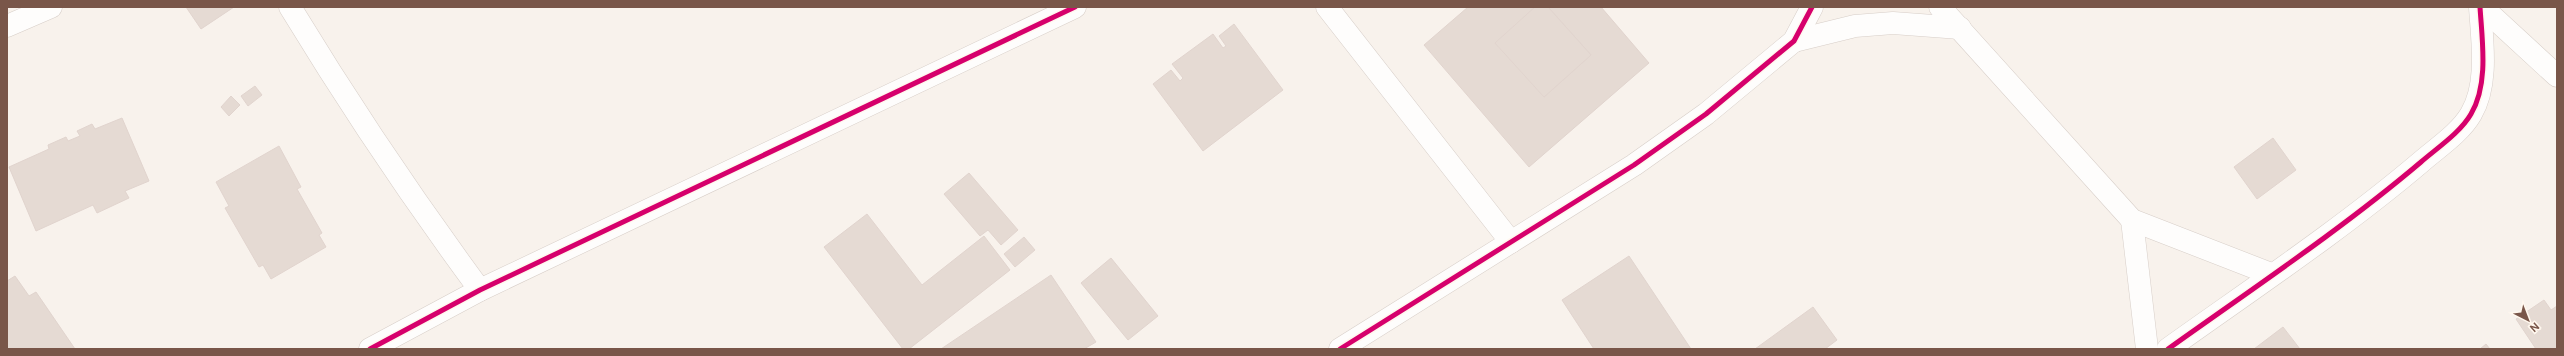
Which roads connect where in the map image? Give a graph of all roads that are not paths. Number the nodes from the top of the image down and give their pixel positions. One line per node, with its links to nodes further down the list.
1 (51, 7): 8 (street)
2 (290, 7): 15 (street)
3 (1075, 7): 15 (street)
4 (1327, 7): 13 (street)
5 (1812, 7): 10 (street)
6 (1940, 7): 9 (street)
7 (2481, 7): 11 (street); 14 (street)
8 (7, 26)
9 (1960, 28): 10 (street); 12 (street)
10 (1794, 41): 13 (street)
11 (2557, 76)
12 (2132, 220): 14 (street); 18 (street)
13 (1510, 242): 17 (street)
14 (2272, 274): 19 (street)
15 (480, 290): 16 (street)
16 (370, 349)
17 (1340, 349)
18 (2147, 349)
19 (2168, 349)

